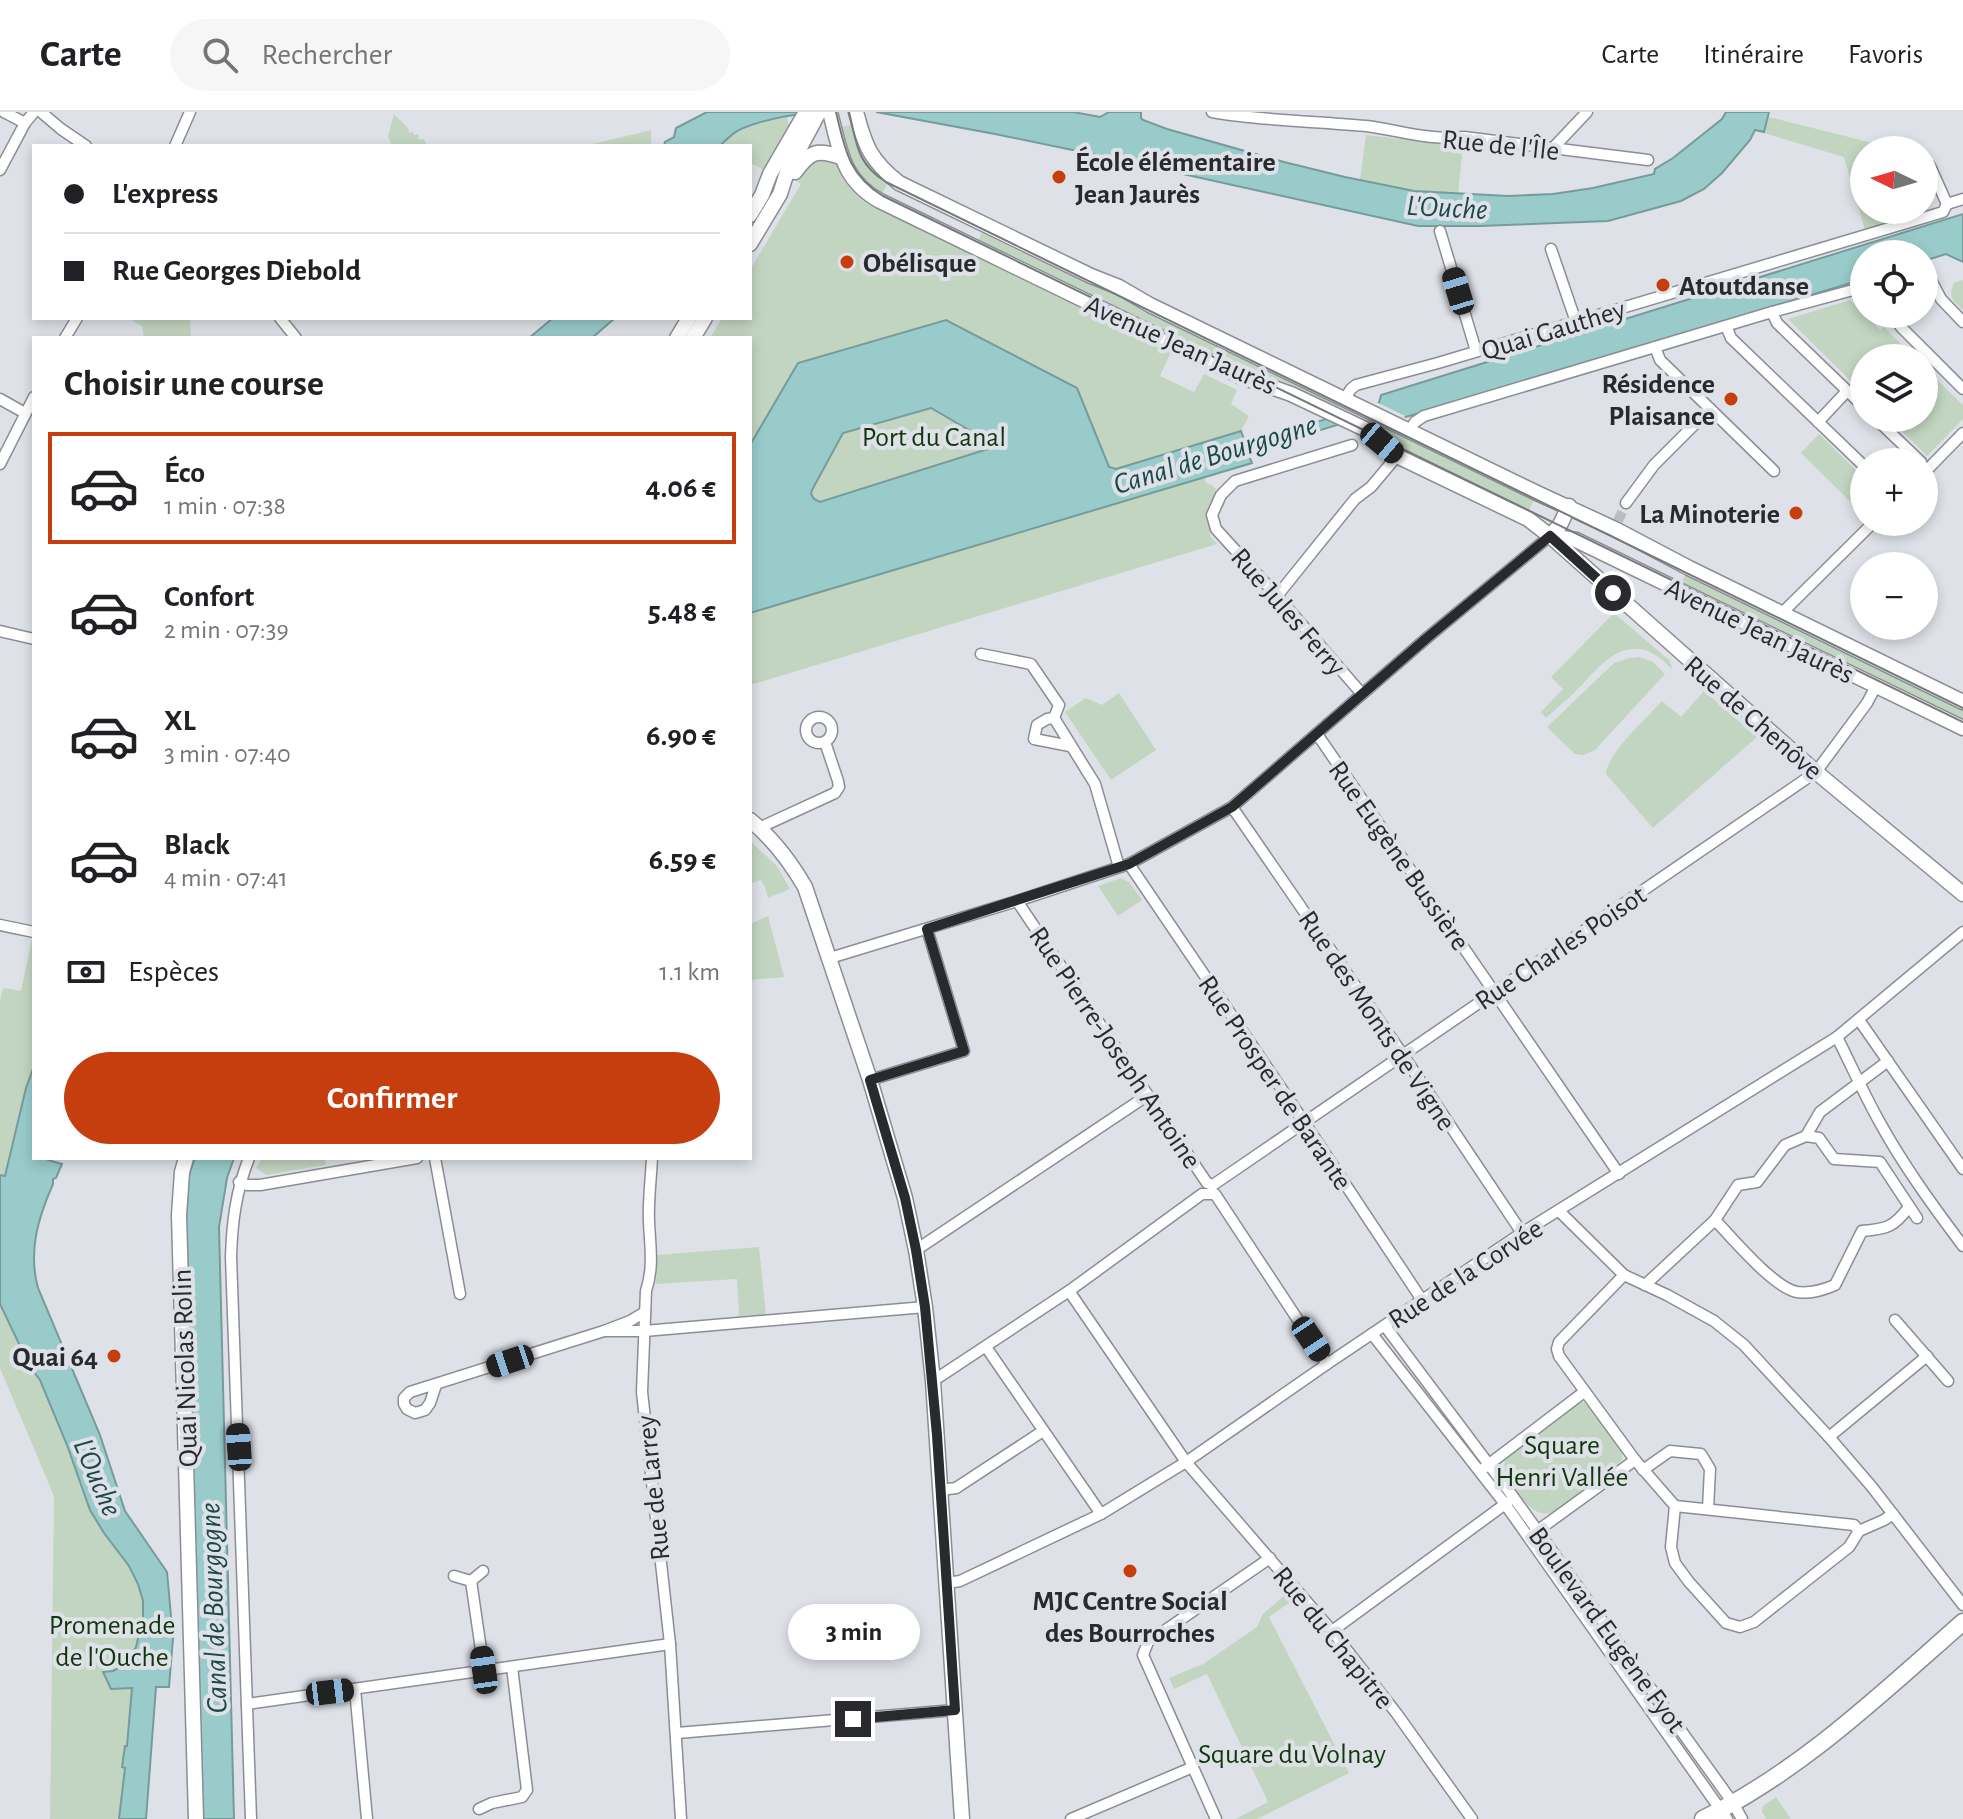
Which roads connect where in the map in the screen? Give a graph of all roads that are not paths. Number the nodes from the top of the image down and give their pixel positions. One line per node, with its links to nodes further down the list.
1 (4, 112): 11 (street)
2 (34, 112): 11 (street)
3 (41, 112): 12 (street)
4 (190, 112): 13 (street)
5 (806, 112): 22 (main road)
6 (819, 112): 19 (main road)
7 (830, 112): 15 (main road)
8 (856, 112): 41 (main road, Avenue Jean Jaurès)
9 (1212, 112): 14 (street, Rue de l'Île)
10 (1587, 112): 14 (street)
11 (25, 123): 17 (street)
12 (83, 144)
13 (176, 144)
14 (1553, 148): 16 (street, Rue de l'Île)
15 (841, 157): 19 (main road); 53 (main road, Avenue Jean Jaurès)
16 (1648, 160)
17 (0, 170)
18 (1938, 184): 21 (street)
19 (780, 194): 24 (main road)
20 (1963, 199): 21 (street, Quai Gauthey)
21 (1947, 204): 30 (street, Quai Gauthey)
22 (752, 212)
23 (1440, 231): 36 (street)
24 (752, 240)
25 (1551, 249): 30 (street)
26 (1850, 291): 28 (street)
27 (1938, 293): 31 (street)
28 (1772, 312): 32 (street); 38 (street)
29 (282, 320): 34 (street)
30 (1576, 322): 36 (street, Quai Gauthey)
31 (1963, 322)
32 (1726, 326): 35 (street); 45 (street)
33 (1902, 328): 37 (street)
34 (294, 336)
35 (1655, 347): 43 (street); 46 (street)
36 (1476, 351): 41 (street, Quai Gauthey)
37 (1963, 389)
38 (1847, 391): 39 (street); 45 (street)
39 (1850, 394)
40 (0, 399): 44 (street)
41 (1344, 400): 46 (main road, Avenue Jean Jaurès)
42 (32, 401): 44 (street)
43 (1710, 409): 55 (street); 56 (street)
44 (25, 413): 54 (street)
45 (1818, 422): 51 (street)
46 (1409, 431): 57 (main road, Avenue Jean Jaurès)
47 (1889, 432): 50 (street)
48 (1963, 433): 52 (street)
49 (1352, 445): 60 (street, Rue Jules Ferry)
50 (1905, 448)
51 (1850, 453)
52 (1938, 455)
53 (1397, 456): 58 (main road, Avenue Jean Jaurès); 60 (street)
54 (0, 464)
55 (1774, 471)
56 (1626, 503)
57 (1569, 506): 58 (main road); 61 (main road, Avenue Jean Jaurès)
58 (1550, 536): 65 (main road, Avenue Jean Jaurès); 66 (street); 73 (main road, Rue de Chenôve)
59 (1860, 536): 61 (street)
60 (1277, 596): 66 (street, Rue Jules Ferry)
61 (1784, 614): 67 (main road, Avenue Jean Jaurès)
62 (0, 631): 63 (street)
63 (32, 639)
64 (981, 654): 68 (street, Rue Prosper de Barante)
65 (1876, 686): 69 (main road, Avenue Jean Jaurès); 73 (street, Rue Charles Poisot)
66 (1362, 694): 70 (street)
67 (1963, 702)
68 (1054, 718): 72 (street, Rue Prosper de Barante); 72 (street)
69 (1963, 728)
70 (1317, 734): 74 (street); 84 (street, Rue Eugène Bussière)
71 (825, 742): 75 (street)
72 (1070, 746): 76 (street, Rue Prosper de Barante)
73 (1816, 772): 77 (main road, Rue de Chenôve); 84 (street, Rue Charles Poisot)
74 (1232, 807): 76 (street); 87 (street, Rue des Monts de Vigne)
75 (755, 824): 83 (main road)
76 (1124, 866): 78 (street); 92 (street, Rue Prosper de Barante)
77 (1963, 894)
78 (1017, 901): 80 (street); 91 (street, Rue Pierre-Joseph Antoine)
79 (0, 925): 81 (street)
80 (927, 929): 83 (street); 89 (street)
81 (32, 932)
82 (1963, 932): 85 (street, Rue de la Corvée)
83 (830, 958): 89 (main road)
84 (1494, 991): 87 (street, Rue Charles Poisot); 100 (street, Rue Eugène Bussière)
85 (1859, 1020): 86 (street, Rue de la Corvée); 88 (street)
86 (1837, 1037): 90 (street); 100 (street, Rue de la Corvée)
87 (1403, 1055): 92 (street, Rue Charles Poisot); 107 (street, Rue des Monts de Vigne)
88 (1888, 1061): 90 (street); 99 (street)
89 (870, 1080): 109 (main road)
90 (1860, 1082): 93 (street); 108 (street)
91 (1148, 1095): 102 (street, Rue Pierre-Joseph Antoine); 109 (street)
92 (1304, 1122): 102 (street, Rue Charles Poisot); 114 (street, Rue Prosper de Barante)
93 (1806, 1136): 103 (street); 106 (street)
94 (185, 1160): 161 (main road, Quai Nicolas Rolin)
95 (248, 1160): 101 (street)
96 (405, 1160): 101 (street)
97 (435, 1160): 113 (street)
98 (652, 1160): 116 (street, Rue de Larrey)
99 (1963, 1169)
100 (1619, 1174): 104 (street, Rue de la Corvée)
101 (239, 1182): 155 (street)
102 (1216, 1188): 112 (street, Rue Charles Poisot); 124 (street, Rue Pierre-Joseph Antoine)
103 (1909, 1207): 105 (street); 106 (street)
104 (1560, 1212): 107 (street, Rue de la Corvée); 110 (street)
105 (1917, 1218)
106 (1715, 1220): 111 (street)
107 (1522, 1233): 114 (street, Rue de la Corvée)
108 (1963, 1246)
109 (916, 1250): 115 (main road)
110 (1624, 1275): 111 (street); 128 (street)
111 (1645, 1285): 130 (street)
112 (1069, 1291): 122 (street, Rue Charles Poisot); 132 (street, Rue du Chapitre)
113 (460, 1294)
114 (1422, 1300): 118 (street, Rue de la Corvée)
115 (925, 1307): 120 (street); 125 (main road)
116 (645, 1312): 119 (street); 120 (street, Rue de Larrey)
117 (1895, 1320): 123 (street)
118 (1385, 1326): 121 (street, Rue de la Corvée); 133 (street, Boulevard Eugène Fyot)
119 (604, 1331): 120 (street); 127 (street)
120 (644, 1331): 151 (street, Rue de Larrey)
121 (1372, 1334): 124 (street, Rue de la Corvée); 133 (street, Boulevard Eugène Fyot)
122 (986, 1347): 125 (street, Rue Charles Poisot); 129 (street)
123 (1927, 1356): 126 (street); 130 (street)
124 (1327, 1364): 132 (street, Rue de la Corvée)
125 (933, 1381): 135 (main road)
126 (1948, 1381)
127 (436, 1385)
128 (1584, 1392): 131 (street); 133 (street)
129 (1043, 1431): 135 (street); 139 (street)
130 (1829, 1437): 140 (street)
131 (1635, 1460): 134 (street); 142 (street)
132 (1186, 1462): 139 (street, Rue de la Corvée); 143 (street, Rue du Chapitre)
133 (1484, 1468): 136 (street, Boulevard Eugène Fyot)
134 (1643, 1470): 137 (street); 138 (street)
135 (941, 1490): 147 (main road)
136 (1510, 1501): 142 (street, Boulevard Eugène Fyot); 150 (street)
137 (1675, 1506): 138 (street); 141 (street)
138 (1708, 1509): 141 (street)
139 (1101, 1514): 147 (street, Rue de la Corvée)
140 (1893, 1514): 141 (street); 148 (street)
141 (1859, 1531)
142 (1533, 1534): 160 (street, Boulevard Eugène Fyot)
143 (1270, 1558): 150 (street, Rue du Chapitre); 158 (street)
144 (483, 1571): 146 (street)
145 (454, 1576): 146 (street)
146 (471, 1581): 153 (street)
147 (947, 1583): 156 (main road)
148 (1963, 1605)
149 (1963, 1622): 160 (main road)
150 (1332, 1631): 168 (street, Rue du Chapitre)
151 (670, 1644): 152 (street); 157 (street, Rue de Larrey)
152 (512, 1667): 153 (street); 159 (street)
153 (484, 1670): 154 (street)
154 (355, 1689): 155 (street); 163 (street)
155 (247, 1704): 162 (street)
156 (955, 1710): 157 (street); 165 (main road)
157 (677, 1733): 164 (street, Rue de Larrey)
158 (1193, 1767): 166 (street); 167 (street)
159 (479, 1809)
160 (1727, 1811): 169 (main road); 170 (street, Boulevard Eugène Fyot)
161 (196, 1819)
162 (251, 1819)
163 (367, 1819)
164 (681, 1819)
165 (962, 1819)
166 (1071, 1819)
167 (1216, 1819)
168 (1472, 1819)
169 (1703, 1819)
170 (1742, 1819)

